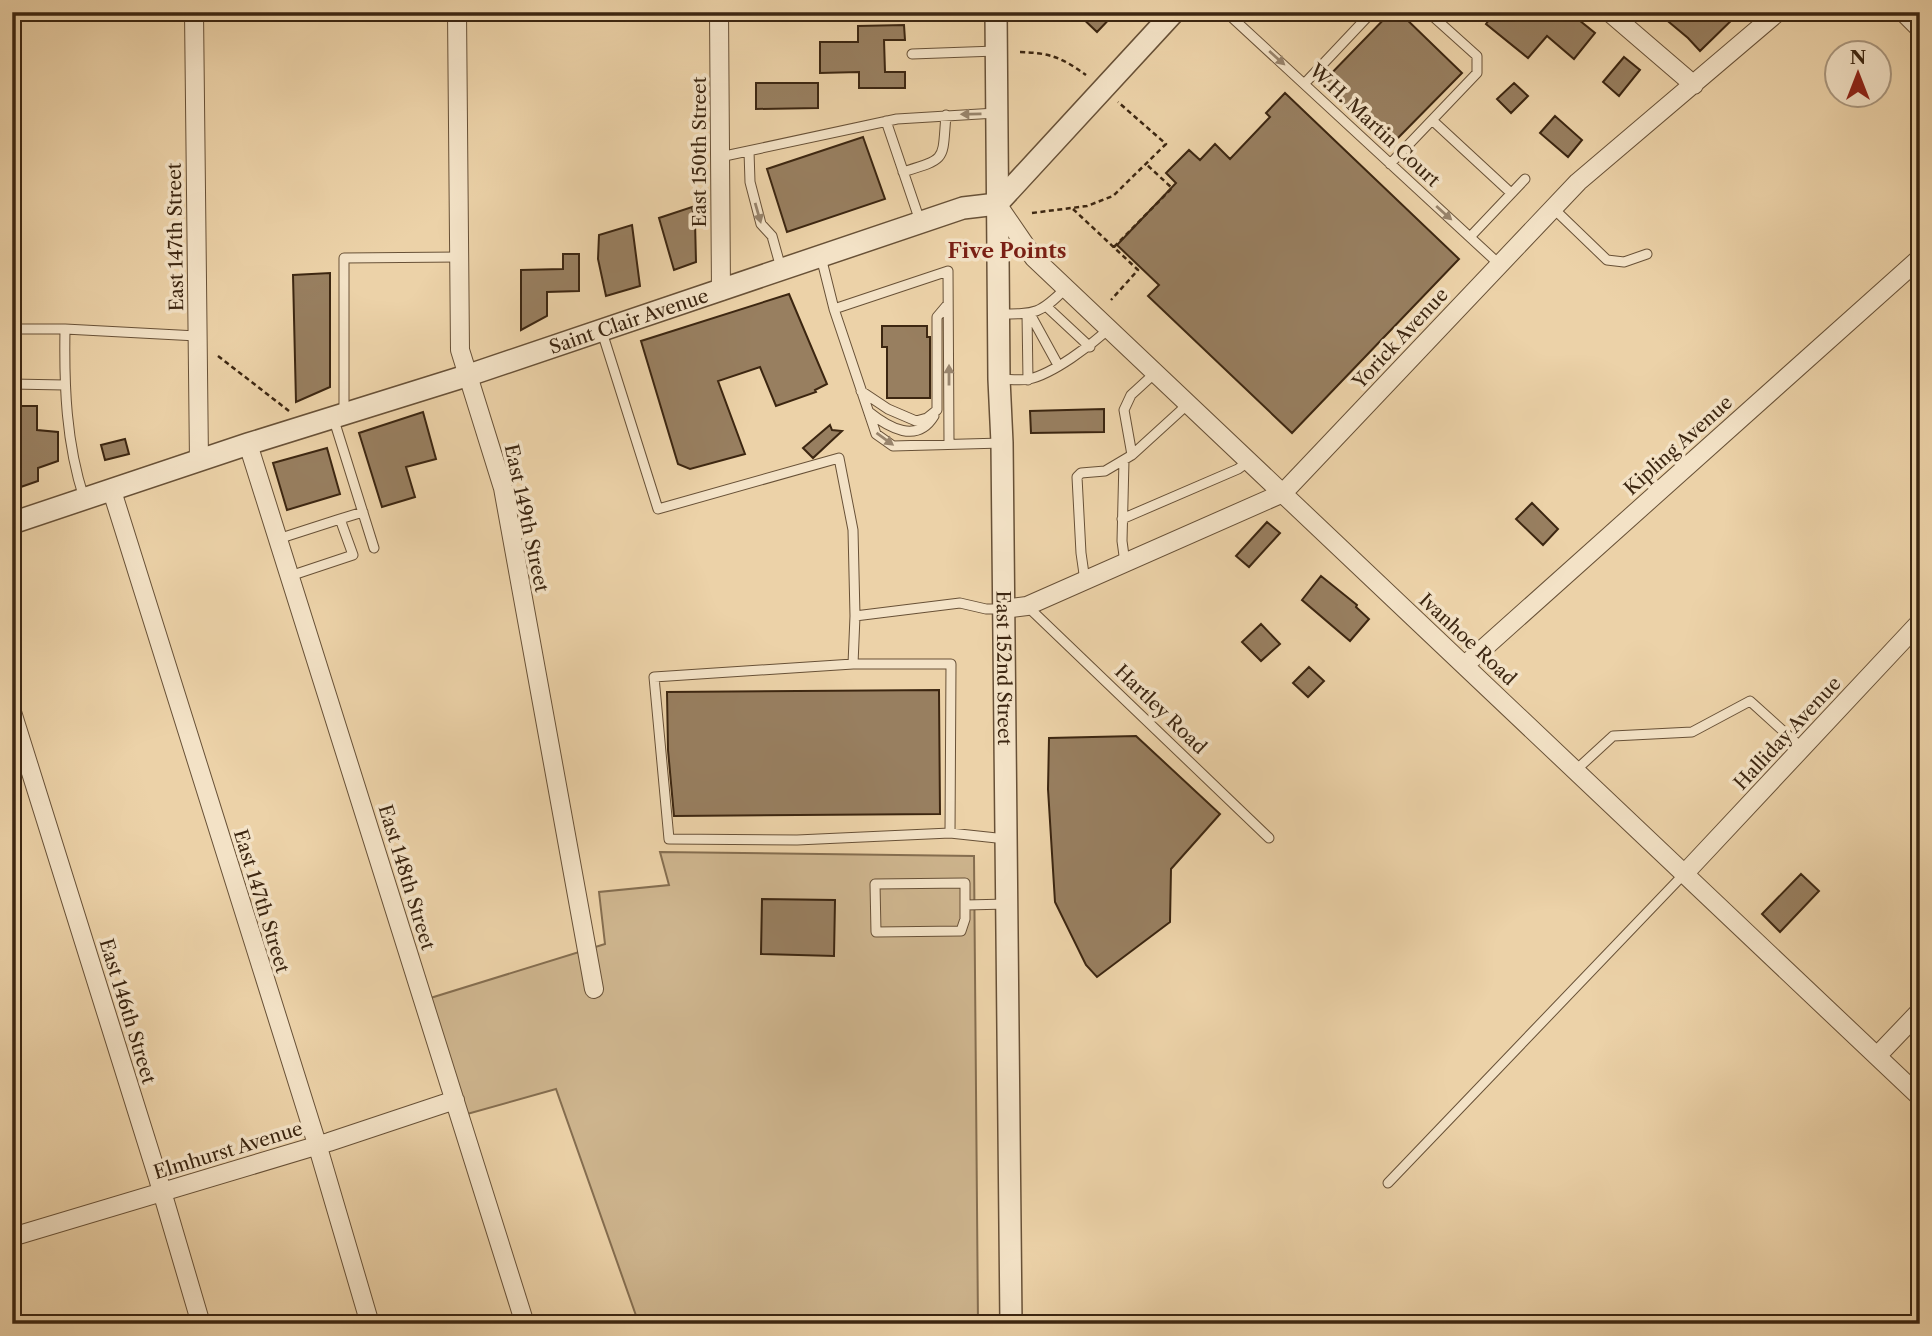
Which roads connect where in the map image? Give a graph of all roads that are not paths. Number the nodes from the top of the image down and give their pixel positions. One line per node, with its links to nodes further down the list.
1 (194, 12): 48 (street, East 147th Street)
2 (457, 12): 32 (street, East 149th Street)
3 (719, 12): 22 (street, East 150th Street)
4 (996, 12): 13 (street, East 152nd Street)
5 (1174, 12): 27 (street)
6 (1226, 12): 15 (lane, W.H. Martin Court, one-way to 15)
7 (1371, 12): 15 (lane)
8 (1428, 12): 19 (lane)
9 (1609, 12): 16 (street)
10 (1778, 12): 16 (street, Yorick Avenue)
11 (1903, 12): 12 (street)
12 (1920, 29)
13 (996, 51): 14 (lane); 17 (street, East 152nd Street)
14 (912, 54)
15 (1305, 83): 23 (lane, W.H. Martin Court)
16 (1694, 85): 28 (street, Yorick Avenue)
17 (996, 113): 18 (lane, one-way to 18); 27 (street, East 152nd Street)
18 (946, 115): 20 (lane); 24 (lane)
19 (1433, 120): 23 (lane); 26 (lane)
20 (886, 121): 21 (lane); 24 (lane)
21 (749, 151): 22 (lane); 36 (lane, one-way to 36)
22 (720, 157): 38 (street, East 150th Street)
23 (1390, 164): 30 (lane, W.H. Martin Court, one-way to 30)
24 (903, 172): 29 (lane)
25 (1525, 178): 26 (lane)
26 (1511, 193): 30 (lane)
27 (997, 204): 29 (street, Saint Clair Avenue); 37 (street, Ivanhoe Road); 42 (street, East 152nd Street)
28 (1553, 208): 31 (lane); 35 (street, Yorick Avenue)
29 (920, 223): 33 (street, Saint Clair Avenue)
30 (1470, 237): 35 (lane, W.H. Martin Court)
31 (1647, 254)
32 (459, 257): 52 (street, East 149th Street); 61 (lane)
33 (821, 257): 36 (street, Saint Clair Avenue); 41 (lane)
34 (1920, 258): 85 (street, Kipling Avenue)
35 (1499, 264): 69 (street, Yorick Avenue)
36 (781, 271): 38 (street, Saint Clair Avenue)
37 (1066, 288): 40 (lane); 45 (street, Ivanhoe Road)
38 (721, 291): 47 (street, Saint Clair Avenue)
39 (948, 303): 41 (lane); 59 (lane); 62 (lane, one-way to 39)
40 (1047, 307): 43 (lane); 49 (lane)
41 (834, 309): 57 (lane)
42 (998, 314): 43 (lane); 53 (street, East 152nd Street)
43 (1029, 314): 50 (lane); 54 (lane)
44 (65, 329): 46 (lane); 48 (lane); 56 (lane)
45 (1110, 329): 49 (lane); 51 (street, Ivanhoe Road)
46 (12, 330)
47 (602, 331): 52 (street, Saint Clair Avenue); 82 (lane)
48 (197, 335): 66 (street, East 147th Street)
49 (1090, 346): 50 (lane)
50 (1058, 365): 54 (lane)
51 (1156, 373): 58 (street, Ivanhoe Road); 65 (lane)
52 (469, 375): 61 (street, Saint Clair Avenue); 95 (street, East 149th Street)
53 (999, 379): 54 (lane); 63 (street, East 152nd Street)
54 (1028, 380)
55 (12, 384): 56 (lane)
56 (64, 385): 70 (lane)
57 (861, 391): 59 (lane); 60 (lane)
58 (1188, 404): 65 (lane); 67 (street, Ivanhoe Road)
59 (937, 410): 60 (lane)
60 (868, 411): 62 (lane, one-way to 62)
61 (339, 416): 64 (street, Saint Clair Avenue); 71 (lane)
62 (949, 443): 63 (lane)
63 (1002, 443): 81 (street, East 152nd Street)
64 (248, 444): 66 (street, Saint Clair Avenue); 75 (street, East 148th Street)
65 (1128, 457): 73 (lane); 79 (lane)
66 (199, 461): 68 (street, Saint Clair Avenue)
67 (1249, 461): 69 (street, Ivanhoe Road); 73 (lane)
68 (112, 491): 70 (street, Saint Clair Avenue); 100 (street, East 147th Street)
69 (1283, 493): 77 (street, Yorick Avenue); 85 (street, Ivanhoe Road)
70 (85, 500): 74 (street, Saint Clair Avenue)
71 (362, 512): 72 (lane); 76 (lane)
72 (340, 519): 75 (lane); 78 (lane)
73 (1122, 519): 77 (lane)
74 (12, 523)
75 (278, 538): 78 (street, East 148th Street)
76 (374, 548)
77 (1125, 563): 79 (street, Yorick Avenue)
78 (290, 576): 99 (street, East 148th Street)
79 (1085, 581): 80 (street, Yorick Avenue)
80 (1027, 606): 81 (street, Yorick Avenue); 90 (lane, Hartley Road)
81 (1003, 608): 82 (lane); 91 (street, East 152nd Street)
82 (855, 616): 84 (lane)
83 (1920, 622): 87 (street, Halliday Avenue)
84 (853, 664): 89 (lane); 89 (lane)
85 (1465, 665): 88 (street, Ivanhoe Road)
86 (12, 712): 102 (street, East 146th Street)
87 (1802, 748): 88 (lane); 92 (street, Halliday Avenue)
88 (1577, 770): 92 (street, Ivanhoe Road)
89 (950, 833): 91 (lane)
90 (1269, 838)
91 (1008, 839): 93 (street, East 152nd Street)
92 (1685, 873): 97 (street, Ivanhoe Road); 101 (lane)
93 (1008, 904): 94 (lane); 107 (street, East 152nd Street)
94 (966, 905): 94 (lane)
95 (594, 989)
96 (1920, 1011): 97 (street)
97 (1877, 1056): 98 (street, Ivanhoe Road)
98 (1920, 1097)
99 (455, 1100): 100 (street, Elmhurst Avenue); 106 (street, East 148th Street)
100 (317, 1144): 102 (street, Elmhurst Avenue); 105 (street, East 147th Street)
101 (1388, 1182)
102 (162, 1192): 103 (street, Elmhurst Avenue); 104 (street, East 146th Street)
103 (12, 1237)
104 (201, 1324)
105 (370, 1324)
106 (525, 1324)
107 (1012, 1324)

